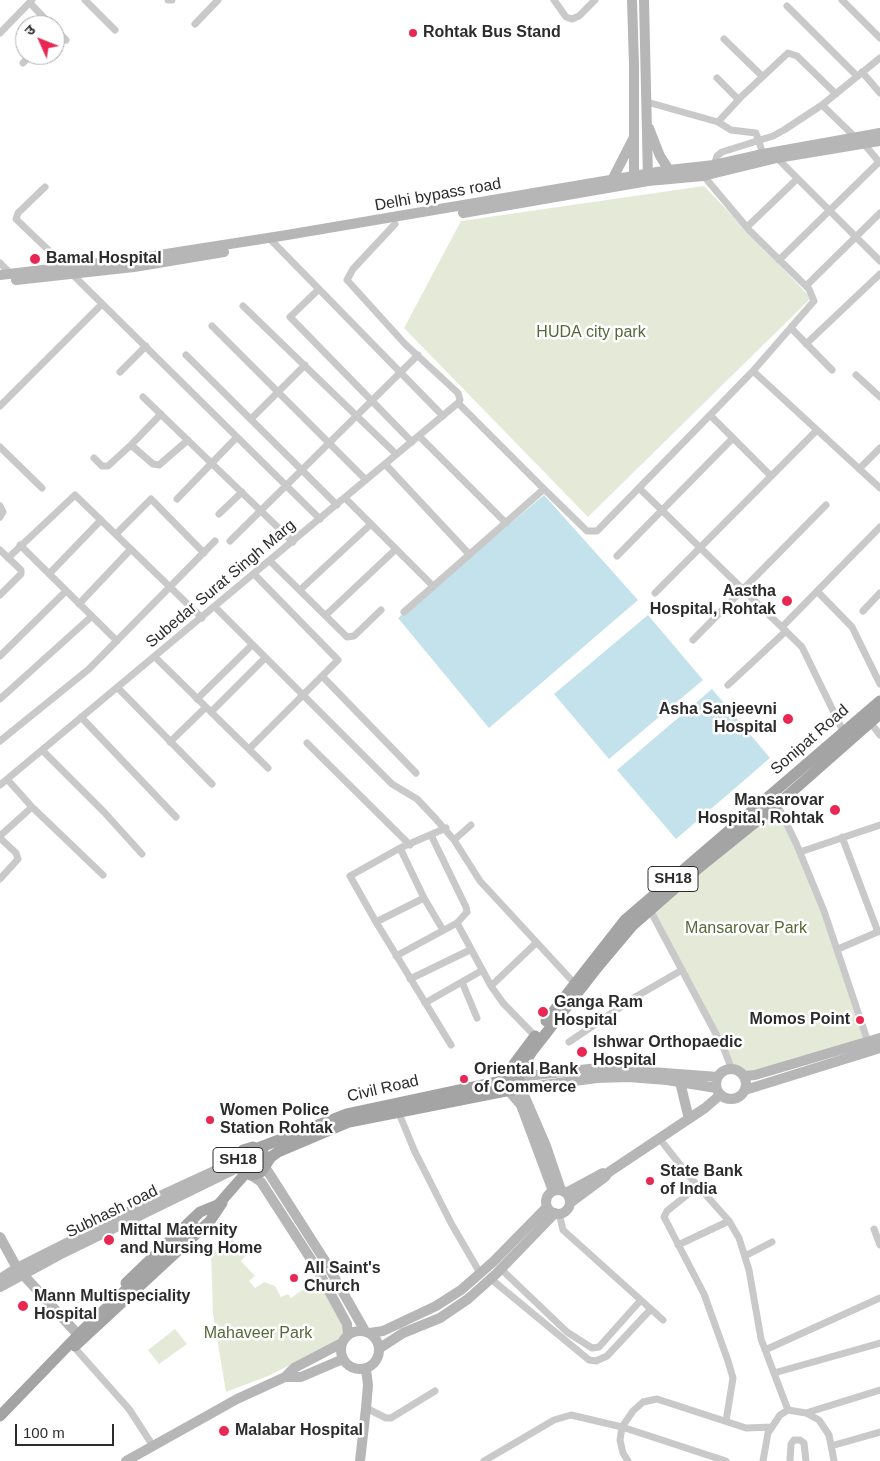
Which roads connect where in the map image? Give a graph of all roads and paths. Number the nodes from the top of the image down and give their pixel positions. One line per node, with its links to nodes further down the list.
1 (85, 0): 14 (street)
2 (168, 0): 3 (street)
3 (172, 0)
4 (218, 0): 13 (street)
5 (554, 0): 6 (street)
6 (595, 0)
7 (632, 0): 30 (main road)
8 (644, 0): 25 (main road)
9 (842, 0): 16 (street)
10 (31, 1): 12 (street); 15 (street)
11 (787, 6): 19 (street)
12 (43, 15)
13 (195, 24)
14 (115, 30)
15 (0, 33)
16 (880, 38)
17 (724, 40): 20 (street)
18 (880, 58): 19 (street)
19 (860, 74): 22 (street); 23 (street)
20 (762, 76): 23 (street); 24 (street)
21 (717, 78): 24 (street)
22 (880, 93)
23 (836, 94): 26 (street)
24 (738, 99): 27 (street)
25 (647, 102): 27 (street); 28 (main road)
26 (822, 105): 31 (street); 32 (street)
27 (718, 122): 32 (street)
28 (647, 123): 39 (main road); 41 (main road)
29 (880, 133): 31 (main road, Delhi bypass road)
30 (634, 136): 43 (main road); 44 (main road)
31 (855, 137): 35 (main road, Delhi bypass road)
32 (760, 140): 35 (street); 38 (street)
33 (880, 141): 34 (main road, Delhi bypass road)
34 (864, 144): 36 (main road, Delhi bypass road); 37 (street)
35 (763, 154): 38 (main road, Delhi bypass road)
36 (777, 158): 40 (main road, Delhi bypass road); 42 (street)
37 (880, 163): 46 (street)
38 (714, 165): 40 (main road, Delhi bypass road)
39 (669, 170): 40 (main road, Delhi bypass road); 41 (main road, Delhi bypass road)
40 (700, 172): 41 (main road, Delhi bypass road); 49 (street)
41 (648, 178): 44 (main road, Delhi bypass road)
42 (797, 179): 46 (street); 49 (street)
43 (612, 180): 44 (main road, Delhi bypass road); 51 (main road, Delhi bypass road)
44 (634, 180): 48 (main road, Delhi bypass road)
45 (45, 187): 55 (street)
46 (828, 209): 50 (street); 52 (street)
47 (880, 213): 50 (street)
48 (395, 224): 51 (main road, Delhi bypass road); 69 (street)
49 (748, 227): 52 (street)
50 (856, 236): 53 (street); 60 (street)
51 (272, 241): 55 (main road, Delhi bypass road); 61 (street)
52 (778, 260): 60 (street)
53 (880, 261)
54 (0, 263): 58 (street)
55 (69, 271): 58 (main road, Delhi bypass road); 62 (street)
56 (880, 274): 66 (street)
57 (0, 275): 58 (main road, Delhi bypass road)
58 (17, 276): 59 (main road, Delhi bypass road)
59 (0, 282)
60 (806, 286): 65 (street)
61 (319, 289): 74 (street); 79 (street)
62 (102, 304): 67 (street); 81 (street)
63 (243, 306): 70 (street)
64 (212, 326): 76 (street)
65 (791, 328): 66 (street); 72 (street)
66 (806, 344): 71 (street)
67 (146, 346): 73 (street); 88 (street)
68 (186, 355): 86 (street)
69 (418, 355): 74 (street); 80 (street)
70 (305, 365): 76 (street); 83 (street)
71 (832, 370)
72 (753, 371): 84 (street); 87 (street)
73 (120, 372)
74 (400, 372): 79 (street); 85 (street)
75 (856, 375): 78 (street)
76 (279, 392): 86 (street); 92 (street)
77 (144, 396): 82 (street)
78 (880, 398)
79 (371, 400): 83 (street); 93 (street)
80 (458, 403): 85 (street, Subedar Surat Singh Marg); 109 (street)
81 (0, 406)
82 (162, 414): 91 (street); 94 (street)
83 (356, 415): 92 (street); 97 (street)
84 (710, 415): 90 (street); 107 (street)
85 (443, 416): 89 (street, Subedar Surat Singh Marg)
86 (251, 419): 101 (street)
87 (817, 430): 102 (street); 103 (street)
88 (237, 436): 99 (street); 105 (street)
89 (419, 436): 93 (street, Subedar Surat Singh Marg); 122 (street)
90 (733, 438): 103 (street); 117 (street)
91 (188, 440): 94 (street); 99 (street)
92 (328, 441): 101 (street); 104 (street)
93 (412, 442): 97 (street, Subedar Surat Singh Marg)
94 (131, 445): 98 (street)
95 (880, 448): 102 (street)
96 (1, 451): 106 (street)
97 (396, 454): 100 (street, Subedar Surat Singh Marg)
98 (94, 458)
99 (212, 463): 110 (street); 112 (street)
100 (385, 464): 104 (street, Subedar Surat Singh Marg); 135 (street)
101 (301, 469): 105 (street); 113 (street)
102 (859, 469): 108 (street)
103 (771, 476): 130 (street)
104 (366, 480): 111 (street, Subedar Surat Singh Marg)
105 (286, 485): 116 (street); 120 (street)
106 (42, 488)
107 (639, 488): 109 (street); 117 (street)
108 (880, 488)
109 (544, 489): 122 (street)
110 (242, 492): 116 (street); 118 (street)
111 (345, 498): 113 (street, Subedar Surat Singh Marg); 123 (street)
112 (177, 499)
113 (337, 504): 120 (street, Subedar Surat Singh Marg)
114 (826, 505): 143 (street)
115 (0, 506): 119 (street)
116 (260, 510): 126 (street); 128 (street)
117 (662, 511): 130 (street); 136 (street)
118 (219, 514)
119 (0, 517)
120 (320, 519): 128 (street, Subedar Surat Singh Marg)
121 (101, 520): 125 (street); 129 (street); 139 (street)
122 (506, 523): 135 (street)
123 (370, 525): 132 (street); 145 (street)
124 (880, 527): 146 (street)
125 (116, 534): 131 (street); 134 (street)
126 (230, 540)
127 (215, 542): 134 (street)
128 (293, 542): 138 (street, Subedar Surat Singh Marg)
129 (20, 545): 137 (street); 139 (street)
130 (700, 548): 143 (street); 147 (street)
131 (131, 549): 142 (street); 150 (street)
132 (396, 549): 141 (street); 155 (street)
133 (0, 550): 137 (street)
134 (204, 553): 142 (street)
135 (469, 554): 141 (street)
136 (617, 556)
137 (8, 558): 149 (street)
138 (270, 561): 140 (street, Subedar Surat Singh Marg); 145 (street)
139 (49, 574): 144 (street)
140 (254, 574): 151 (street, Subedar Surat Singh Marg); 165 (street)
141 (432, 586): 154 (street)
142 (171, 588): 157 (street); 160 (street)
143 (743, 589): 158 (street); 159 (street)
144 (66, 590): 150 (street); 162 (street)
145 (300, 590): 155 (street)
146 (818, 591): 158 (street); 166 (street)
147 (655, 593)
148 (880, 593): 153 (street)
149 (0, 595)
150 (79, 604): 156 (street)
151 (215, 607): 157 (street, Subedar Surat Singh Marg); 161 (street)
152 (381, 610): 155 (street)
153 (862, 611)
154 (404, 612)
155 (326, 615)
156 (92, 616): 160 (street); 170 (street)
157 (202, 618): 163 (street, Subedar Surat Singh Marg)
158 (784, 629): 167 (street); 177 (street)
159 (693, 640)
160 (117, 641): 179 (street)
161 (252, 644): 164 (street); 171 (street)
162 (0, 656)
163 (155, 657): 168 (street, Subedar Surat Singh Marg); 171 (street)
164 (265, 658): 169 (street); 173 (street)
165 (323, 677): 169 (street); 185 (street)
166 (880, 684)
167 (728, 685)
168 (118, 688): 175 (street, Subedar Surat Singh Marg); 180 (street)
169 (303, 696): 182 (street); 193 (street)
170 (0, 698)
171 (197, 698): 173 (street)
172 (880, 702): 177 (main road, Sonipat Road / SH18)
173 (208, 709): 180 (street); 182 (street)
174 (880, 714): 176 (main road, Sonipat Road / SH18)
175 (81, 718): 183 (street, Subedar Surat Singh Marg); 190 (street)
176 (870, 722): 178 (street); 188 (main road, Sonipat Road / SH18)
177 (844, 733): 188 (main road, Sonipat Road / SH18)
178 (880, 735)
179 (0, 741)
180 (170, 742): 187 (street)
181 (307, 743): 198 (street)
182 (249, 749): 184 (street)
183 (42, 750): 186 (street, Subedar Surat Singh Marg); 201 (street)
184 (268, 768)
185 (416, 773)
186 (2, 783): 189 (street)
187 (212, 784)
188 (775, 799): 200 (street); 202 (main road, Sonipat Road / SH18)
189 (32, 807): 195 (street); 203 (street)
190 (176, 817)
191 (471, 825): 197 (street)
192 (880, 825): 196 (street)
193 (446, 828): 194 (street); 197 (street)
194 (432, 835): 198 (street); 208 (street)
195 (0, 837): 204 (street)
196 (842, 838): 200 (street); 210 (street)
197 (454, 840): 211 (street)
198 (410, 845): 199 (street)
199 (400, 848): 205 (street); 207 (street)
200 (800, 852): 212 (street)
201 (142, 854)
202 (687, 872): 206 (main road, Sonipat Road / SH18); 220 (main road, Sonipat Road / SH18)
203 (103, 875)
204 (0, 878)
205 (424, 898): 207 (street); 209 (street)
206 (650, 910): 215 (street); 220 (main road, Sonipat Road / SH18)
207 (376, 922): 214 (street)
208 (457, 923): 209 (street); 213 (street)
209 (443, 930): 214 (street)
210 (879, 932): 212 (street)
211 (536, 943): 219 (street); 220 (street)
212 (838, 949): 226 (street)
213 (470, 950): 216 (street); 217 (street)
214 (396, 956): 217 (street)
215 (682, 970): 225 (street); 229 (street)
216 (481, 971): 218 (street); 219 (street)
217 (410, 979): 221 (street)
218 (462, 982): 221 (street); 222 (street)
219 (491, 986): 223 (street)
220 (577, 986): 223 (main road, Sonipat Road / SH18); 232 (main road, Sonipat Road / SH18)
221 (424, 1003): 227 (street)
222 (477, 1018)
223 (535, 1036): 234 (main road, Sonipat Road / SH18)
224 (880, 1038): 226 (main road)
225 (569, 1042)
226 (868, 1042): 230 (main road)
227 (451, 1045)
228 (880, 1048): 235 (main road)
229 (732, 1070): 230 (main road); 231 (main road)
230 (744, 1076): 235 (main road)
231 (718, 1077): 232 (main road); 236 (main road)
232 (520, 1082): 233 (main road); 234 (main road, Civil Road / SH18); 244 (main road)
233 (680, 1082): 236 (main road); 238 (main road)
234 (507, 1085): 237 (main road, Civil Road / SH18); 240 (main road, Civil Road / SH18); 244 (main road)
235 (745, 1090): 236 (main road)
236 (718, 1092): 238 (main road)
237 (398, 1111): 241 (main road, Civil Road / SH18); 256 (street)
238 (689, 1119): 239 (main road)
239 (659, 1138): 243 (street); 244 (main road)
240 (258, 1148): 241 (main road, SH18); 242 (main road, SH18)
241 (265, 1165): 242 (main road, SH18); 264 (main road)
242 (243, 1169): 245 (main road, SH18); 255 (main road, Subhash road); 265 (main road)
243 (698, 1186): 247 (street); 251 (street)
244 (562, 1194): 246 (main road); 246 (main road)
245 (222, 1203): 266 (main road, SH18); 281 (main road, bridge)
246 (554, 1211): 254 (main road); 256 (main road); 261 (street)
247 (729, 1221): 251 (street); 253 (street)
248 (874, 1229): 252 (street)
249 (0, 1237): 255 (main road)
250 (772, 1242): 253 (street)
251 (678, 1245): 282 (street)
252 (880, 1246)
253 (745, 1256): 270 (street)
254 (501, 1268): 258 (main road); 261 (street)
255 (20, 1271): 257 (main road, Subhash road); 259 (main road, Subhash road); 266 (main road)
256 (480, 1273): 264 (main road)
257 (0, 1279)
258 (491, 1279): 262 (street); 269 (main road)
259 (0, 1287)
260 (880, 1298): 270 (street)
261 (640, 1301): 262 (street)
262 (650, 1310): 263 (street)
263 (663, 1320)
264 (367, 1332): 265 (main road); 269 (main road)
265 (348, 1335): 267 (main road)
266 (77, 1339): 279 (main road, SH18); 283 (main road, SH18); 287 (street)
267 (342, 1343): 271 (main road); 274 (main road)
268 (880, 1343): 273 (street)
269 (380, 1348): 272 (main road)
270 (765, 1350): 273 (street)
271 (343, 1360): 272 (main road); 274 (main road)
272 (366, 1369): 277 (main road)
273 (774, 1373): 278 (street)
274 (285, 1377): 287 (main road)
275 (880, 1390): 280 (street)
276 (435, 1391): 277 (street)
277 (366, 1408): 290 (main road)
278 (788, 1410): 280 (street); 285 (street)
279 (0, 1411)
280 (806, 1412): 288 (street)
281 (0, 1416)
282 (726, 1421): 284 (street); 285 (street)
283 (0, 1422)
284 (622, 1427): 291 (street); 292 (street); 293 (street)
285 (772, 1427): 294 (street)
286 (880, 1432): 288 (street)
287 (153, 1446): 289 (main road)
288 (831, 1446): 297 (street)
289 (126, 1461)
290 (360, 1461)
291 (484, 1461)
292 (628, 1461)
293 (726, 1461)
294 (763, 1461)
295 (790, 1461): 296 (street)
296 (806, 1461)
297 (834, 1461)

